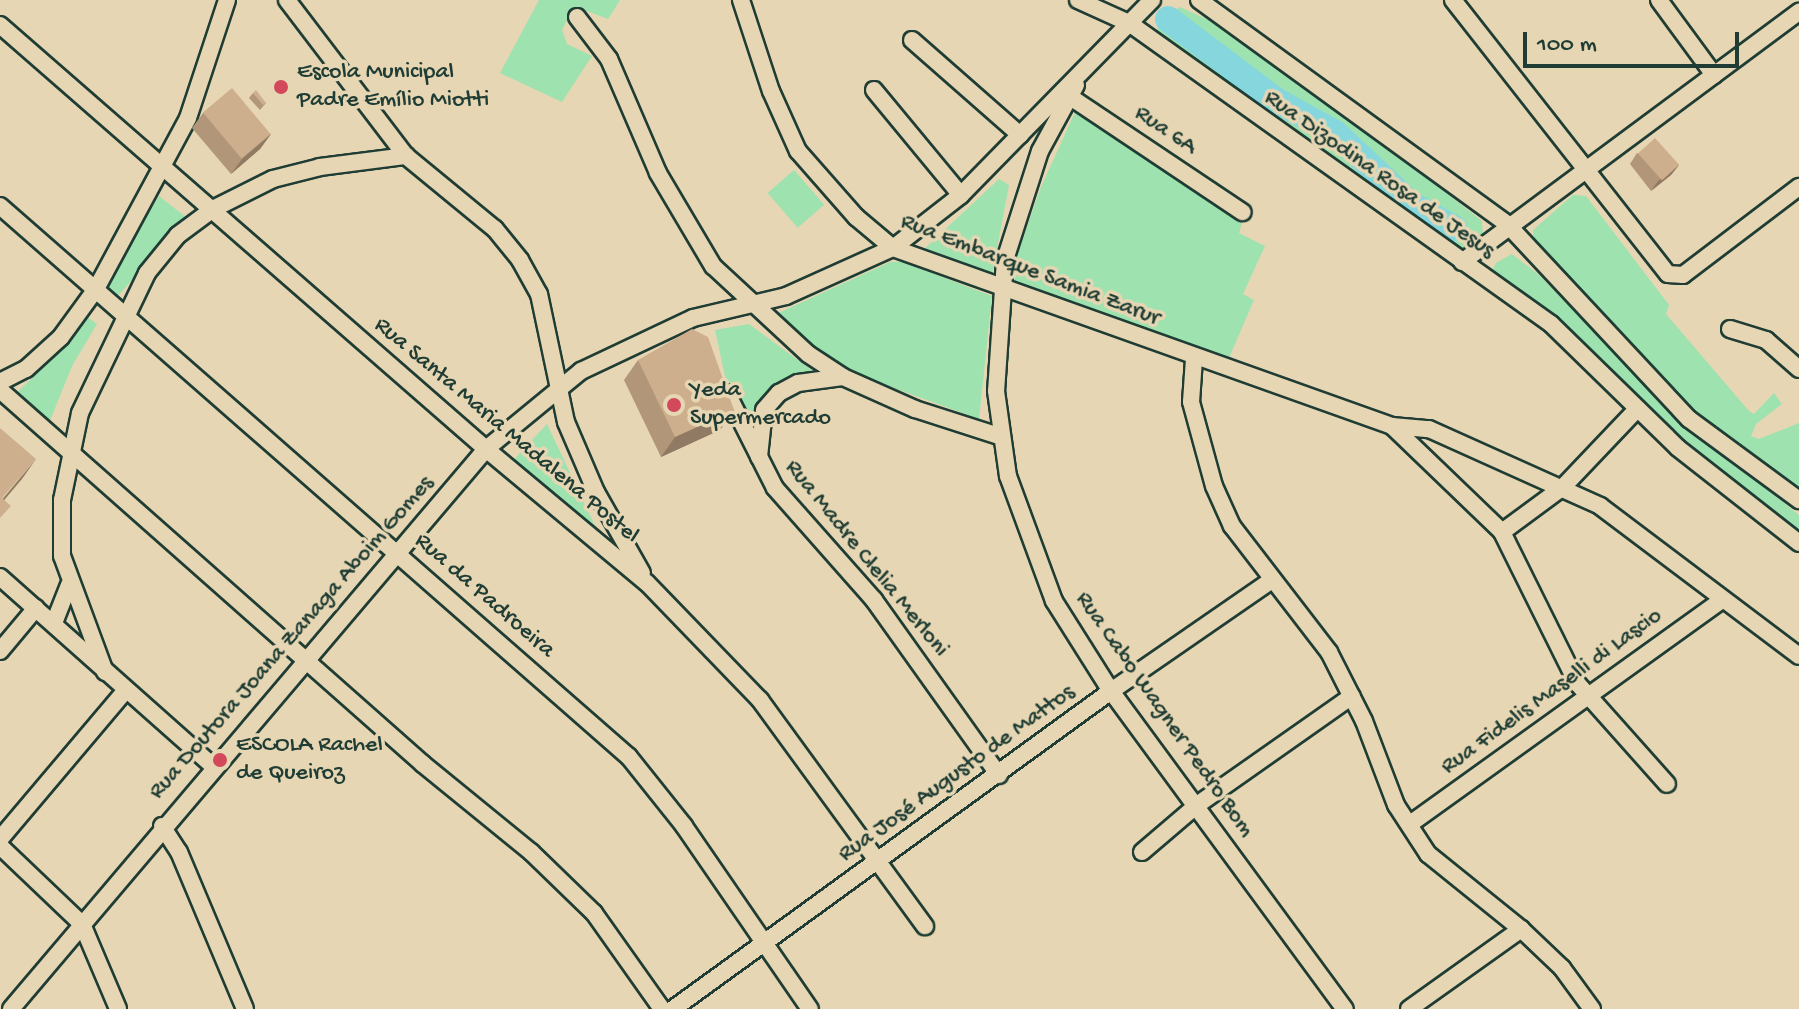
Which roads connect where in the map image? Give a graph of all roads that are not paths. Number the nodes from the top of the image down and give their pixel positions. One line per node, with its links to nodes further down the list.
1 (227, 0): 19 (street)
2 (287, 0): 18 (street)
3 (741, 0): 27 (street, Rua Embarque Samia Zarur)
4 (1078, 0): 11 (street, Rua Dizodina Rosa de Jesus)
5 (1152, 0): 11 (street, Rua Doutora Joana Zanaga Aboim Gomes)
6 (1199, 0): 26 (street)
7 (1453, 0): 20 (street)
8 (1659, 0): 14 (street)
9 (1799, 12): 14 (street)
10 (577, 17): 31 (street)
11 (1129, 23): 16 (street, Rua Doutora Joana Zanaga Aboim Gomes); 28 (street, Rua Dizodina Rosa de Jesus)
12 (0, 25): 19 (street, Rua Santa Maria Madalena Postel)
13 (912, 40): 17 (street)
14 (1714, 75): 20 (street)
15 (874, 90): 22 (street)
16 (1065, 93): 17 (street, Rua Doutora Joana Zanaga Aboim Gomes); 25 (street, Rua 6A); 30 (street, Rua Cabo Wagner Pedro Bom)
17 (1020, 135): 22 (street, Rua Doutora Joana Zanaga Aboim Gomes)
18 (406, 156): 24 (street); 39 (street)
19 (162, 167): 24 (street, Rua Santa Maria Madalena Postel); 29 (street)
20 (1584, 171): 21 (street); 26 (street)
21 (1799, 187)
22 (961, 195): 27 (street, Rua Doutora Joana Zanaga Aboim Gomes)
23 (0, 206): 29 (street, Rua da Padroeira)
24 (213, 209): 32 (street); 45 (street, Rua Santa Maria Madalena Postel)
25 (1242, 212)
26 (1507, 224): 28 (street); 48 (street)
27 (893, 248): 30 (street, Rua Embarque Samia Zarur); 31 (street, Rua Doutora Joana Zanaga Aboim Gomes)
28 (1462, 262): 41 (street, Rua Dizodina Rosa de Jesus)
29 (96, 289): 32 (street, Rua da Padroeira); 38 (street)
30 (1001, 289): 34 (street, Rua Embarque Samia Zarur); 43 (street, Rua Cabo Wagner Pedro Bom)
31 (754, 305): 37 (street); 39 (street, Rua Doutora Joana Zanaga Aboim Gomes)
32 (126, 315): 44 (street); 51 (street, Rua da Padroeira)
33 (1730, 329): 36 (street)
34 (1194, 359): 42 (street, Rua Embarque Samia Zarur); 53 (street)
35 (717, 369): 46 (street, Rua Madre Clelia Merloni)
36 (1799, 369)
37 (843, 377): 43 (street); 46 (street)
38 (0, 382)
39 (561, 384): 45 (street, Rua Doutora Joana Zanaga Aboim Gomes); 54 (street)
40 (0, 390): 44 (street)
41 (1637, 409): 47 (street); 50 (street, Rua Dizodina Rosa de Jesus)
42 (1388, 424): 47 (street); 49 (street)
43 (1002, 437): 64 (street, Rua Cabo Wagner Pedro Bom)
44 (71, 449): 55 (street); 61 (street)
45 (486, 449): 51 (street, Rua Doutora Joana Zanaga Aboim Gomes); 54 (street, Rua Santa Maria Madalena Postel)
46 (759, 462): 68 (street, Rua Madre Clelia Merloni)
47 (1563, 487): 49 (street); 56 (street)
48 (1799, 500)
49 (1502, 532): 66 (street)
50 (1799, 543)
51 (399, 553): 61 (street, Rua Doutora Joana Zanaga Aboim Gomes); 80 (street, Rua da Padroeira)
52 (0, 577): 57 (street)
53 (1272, 580): 64 (street, Rua José Augusto de Mattos); 65 (street)
54 (647, 583): 76 (street, Rua Santa Maria Madalena Postel)
55 (69, 585): 58 (street); 62 (street)
56 (1722, 600): 60 (street); 66 (street, Rua Fidelis Maselli di Lascio)
57 (36, 608): 58 (street); 59 (street)
58 (54, 623): 62 (street)
59 (0, 651)
60 (1799, 656)
61 (307, 660): 67 (street, Rua Doutora Joana Zanaga Aboim Gomes); 84 (street)
62 (105, 672): 63 (street)
63 (125, 691): 67 (street); 73 (street)
64 (1111, 691): 68 (street, Rua José Augusto de Mattos); 70 (street, Rua Cabo Wagner Pedro Bom)
65 (1352, 696): 70 (street); 71 (street)
66 (1586, 696): 69 (street); 71 (street, Rua Fidelis Maselli di Lascio)
67 (214, 767): 72 (street, Rua Doutora Joana Zanaga Aboim Gomes)
68 (999, 775): 76 (street, Rua José Augusto de Mattos)
69 (1667, 784)
70 (1197, 805): 75 (street); 87 (street, Rua Cabo Wagner Pedro Bom)
71 (1410, 824): 79 (street)
72 (162, 826): 77 (street, Rua Doutora Joana Zanaga Aboim Gomes); 83 (street)
73 (0, 839)
74 (0, 846): 77 (street)
75 (1142, 852)
76 (879, 862): 78 (street, Rua Santa Maria Madalena Postel); 80 (street, Rua José Augusto de Mattos)
77 (82, 924): 81 (street, Rua Doutora Joana Zanaga Aboim Gomes); 82 (street)
78 (925, 926)
79 (1521, 929): 88 (street); 89 (street)
80 (767, 943): 85 (street, Rua José Augusto de Mattos); 86 (street, Rua da Padroeira)
81 (11, 1009)
82 (118, 1009)
83 (245, 1009)
84 (662, 1009)
85 (673, 1009)
86 (810, 1009)
87 (1345, 1009)
88 (1409, 1009)
89 (1592, 1009)

